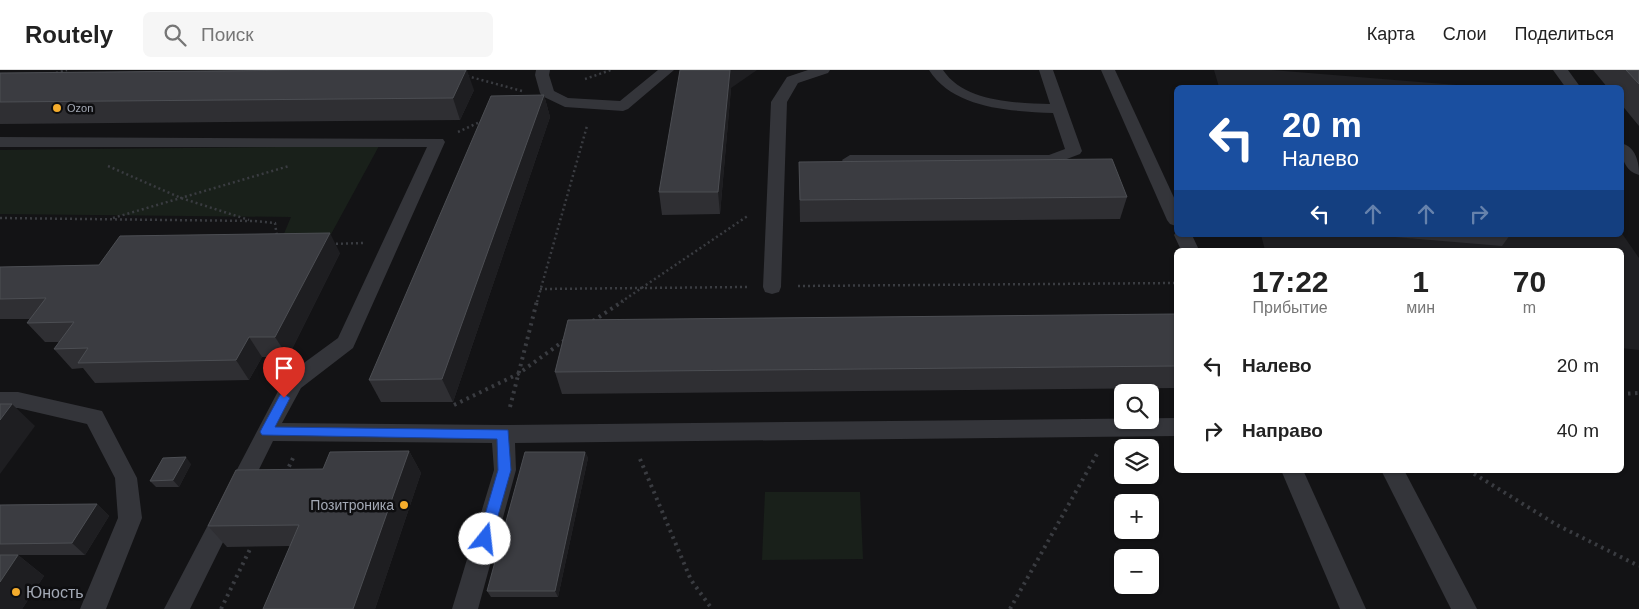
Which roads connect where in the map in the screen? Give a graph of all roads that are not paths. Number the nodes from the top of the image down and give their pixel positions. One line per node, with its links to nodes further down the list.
1 (544, 70): 2 (lane)
2 (666, 70)
3 (823, 70): 15 (lane)
4 (936, 70): 9 (lane)
5 (1046, 70): 9 (lane)
6 (1108, 70): 14 (lane)
7 (1560, 70): 8 (lane)
8 (1572, 85)
9 (1059, 108): 12 (lane)
10 (0, 142): 18 (lane)
11 (1624, 152): 13 (lane)
12 (850, 160)
13 (1639, 170)
14 (1174, 216)
15 (772, 286)
16 (0, 400): 22 (lane)
17 (1174, 426): 19 (lane)
18 (266, 432): 19 (lane); 23 (lane)
19 (503, 434): 24 (lane)
20 (1293, 473): 25 (lane)
21 (1394, 473): 26 (lane)
22 (93, 609)
23 (177, 609)
24 (465, 609)
25 (1353, 609)
26 (1464, 609)

